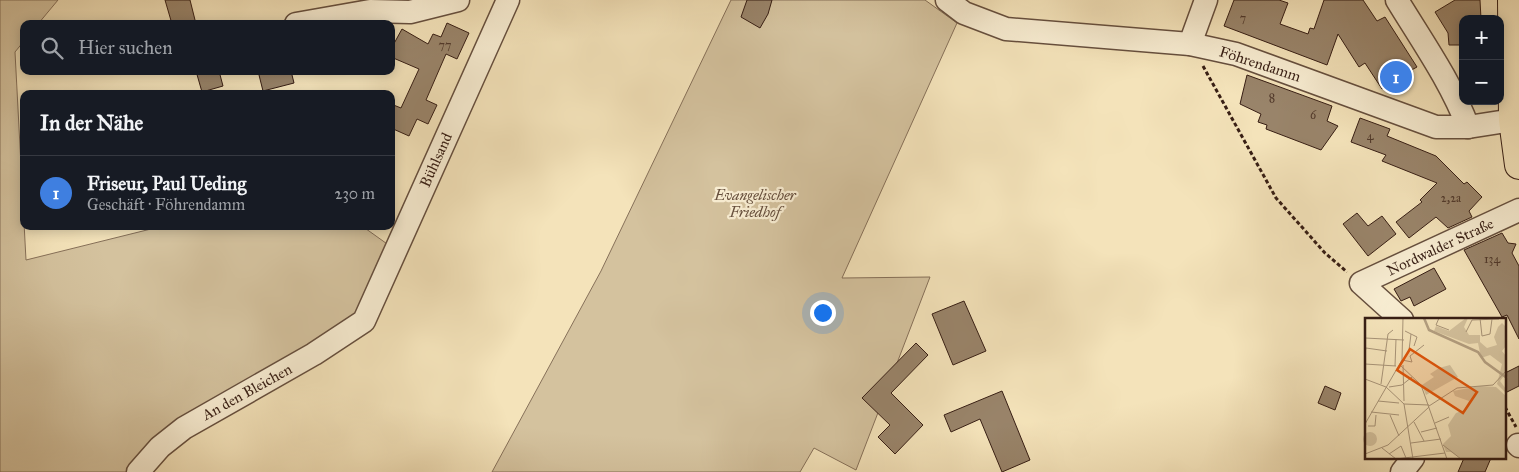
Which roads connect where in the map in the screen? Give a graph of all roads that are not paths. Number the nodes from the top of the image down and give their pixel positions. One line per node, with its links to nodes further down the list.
1 (458, 0): 7 (street)
2 (508, 0): 14 (street, Bühlsand)
3 (947, 0): 8 (street, Föhrendamm)
4 (1206, 0): 8 (street)
5 (1397, 0): 10 (street)
6 (1512, 0): 9 (main road)
7 (319, 20)
8 (1190, 44): 10 (street, Föhrendamm)
9 (1513, 120): 10 (street, Föhrendamm); 11 (main road)
10 (1468, 127)
11 (1519, 165)
12 (1519, 210): 13 (street, Nordwalder Straße)
13 (1400, 318)
14 (364, 321): 16 (street, An den Bleichen)
15 (1411, 460): 17 (street)
16 (138, 472)
17 (1402, 472)

